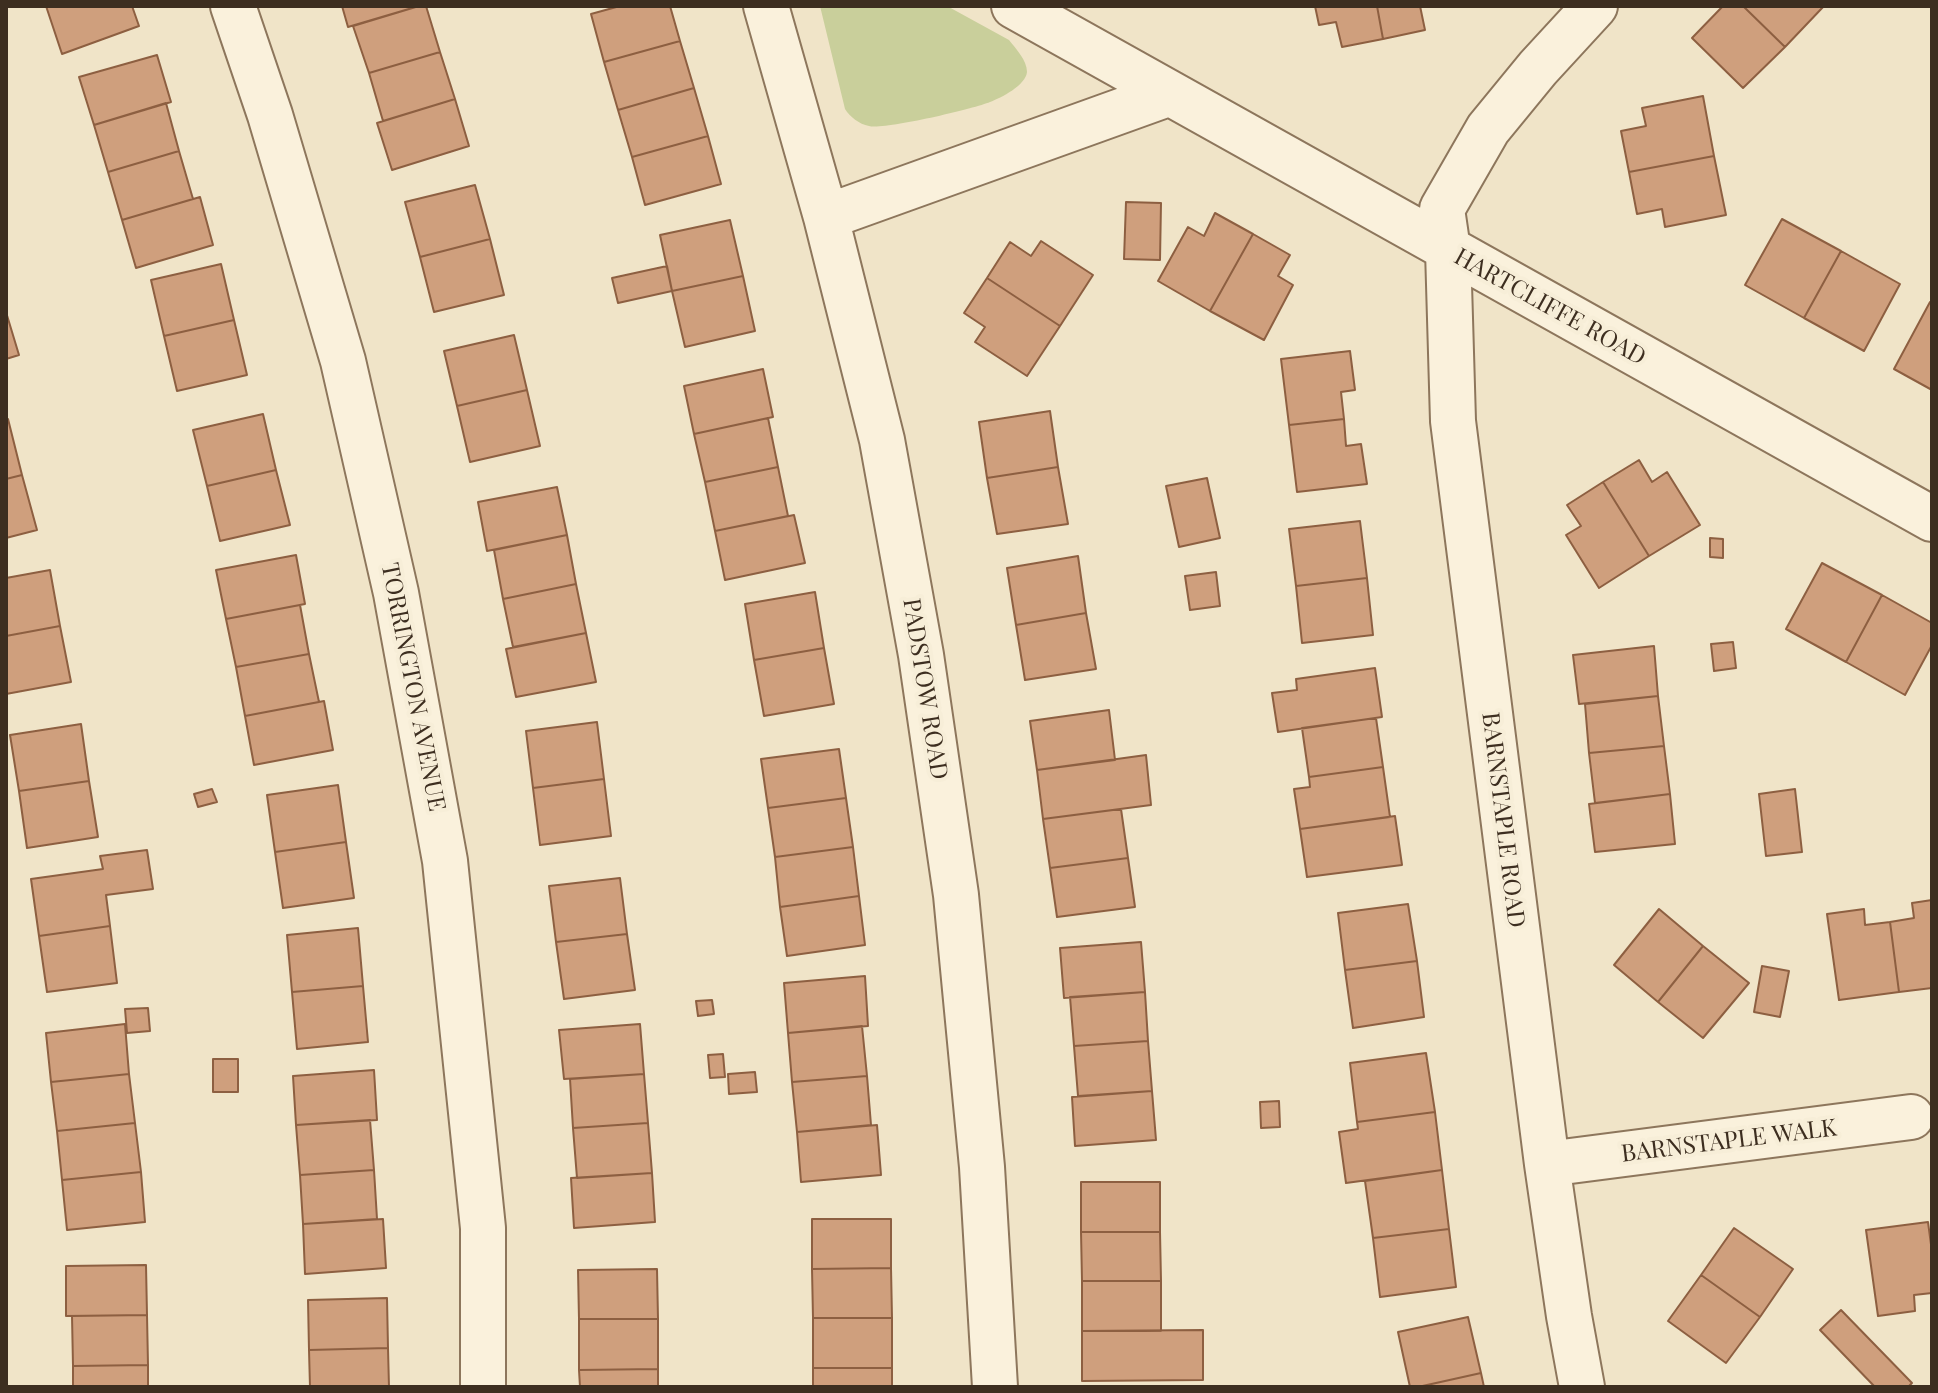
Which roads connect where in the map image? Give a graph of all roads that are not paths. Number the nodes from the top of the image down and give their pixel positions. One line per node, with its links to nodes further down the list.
1 (233, 6): 11 (street, TORRINGTON AVENUE)
2 (766, 6): 6 (street, PADSTOW ROAD)
3 (1595, 6): 7 (street, BARNSTAPLE ROAD)
4 (1028, 9): 5 (street, HARTCLIFFE ROAD)
5 (1168, 94): 6 (street); 7 (street, HARTCLIFFE ROAD)
6 (826, 217): 12 (street, PADSTOW ROAD)
7 (1448, 250): 8 (street, HARTCLIFFE ROAD); 10 (street, BARNSTAPLE ROAD)
8 (1932, 519)
9 (1911, 1117): 10 (street, BARNSTAPLE WALK)
10 (1547, 1164): 13 (street, BARNSTAPLE ROAD)
11 (483, 1387)
12 (995, 1387)
13 (1582, 1387)

